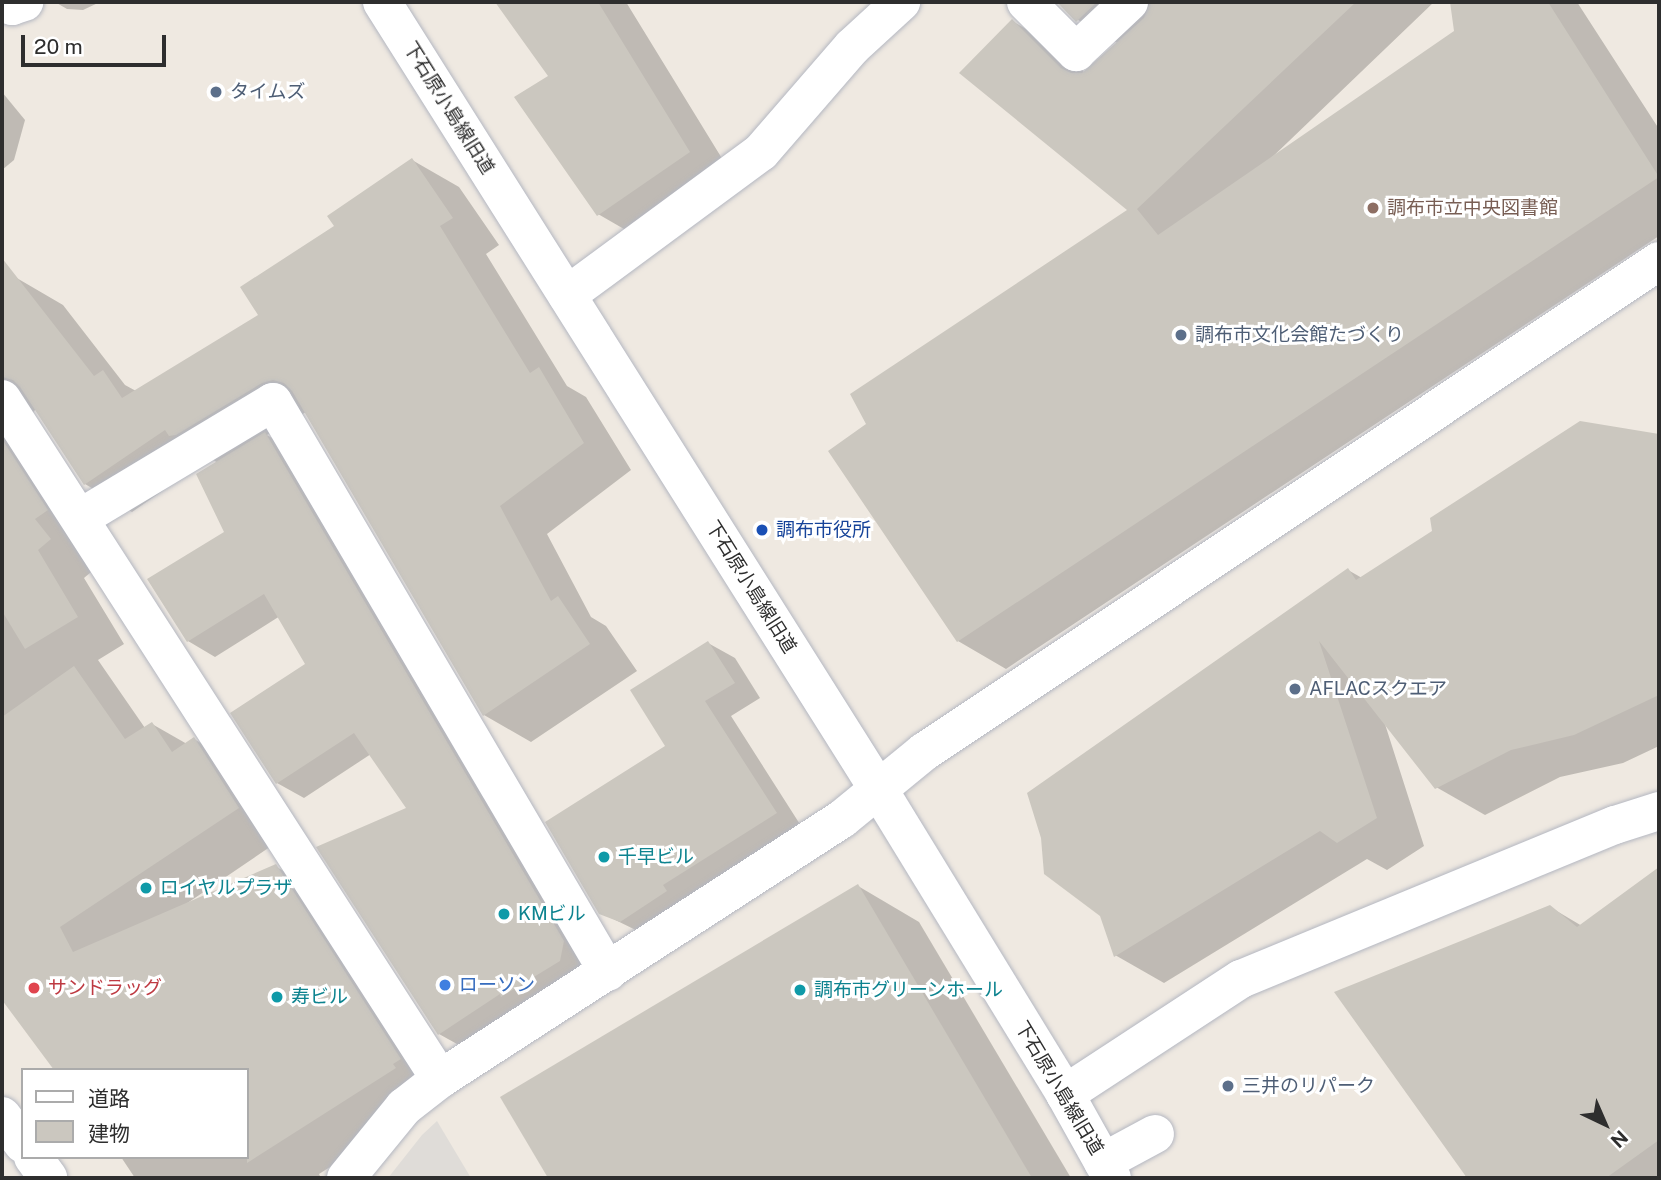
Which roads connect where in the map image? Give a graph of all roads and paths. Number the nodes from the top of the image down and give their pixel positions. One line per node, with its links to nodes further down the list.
1 (4, 2): 2 (street)
2 (24, 2)
3 (382, 2): 10 (street, 下石原小島線旧道)
4 (860, 2): 8 (street)
5 (901, 2): 8 (street)
6 (1026, 2): 7 (street)
7 (1129, 2)
8 (852, 47): 10 (street)
9 (1659, 261): 13 (street)
10 (567, 295): 13 (street, 下石原小島線旧道)
11 (2, 399): 12 (street)
12 (80, 518): 15 (street); 16 (street)
13 (877, 787): 15 (street); 17 (street, 下石原小島線旧道)
14 (1659, 811): 17 (street)
15 (608, 972): 16 (street)
16 (440, 1079): 24 (street)
17 (1065, 1094): 22 (street, 下石原小島線旧道)
18 (2, 1116): 20 (street)
19 (1155, 1134): 22 (street)
20 (21, 1141)
21 (34, 1159): 23 (street)
22 (1107, 1170)
23 (48, 1178)
24 (346, 1178)

